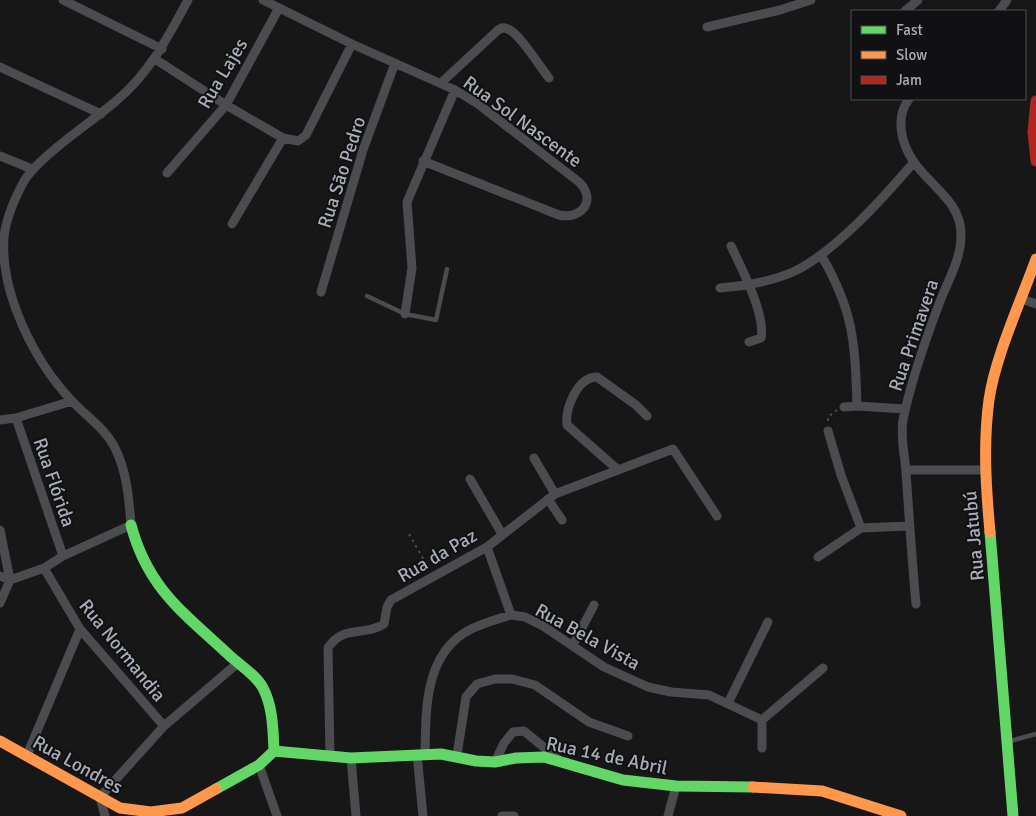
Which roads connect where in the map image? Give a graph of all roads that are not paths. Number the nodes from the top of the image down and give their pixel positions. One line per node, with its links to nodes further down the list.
1 (63, 0): 10 (street)
2 (188, 0): 10 (street)
3 (262, 0): 6 (street, Rua Sol Nascente)
4 (811, 0): 8 (street)
5 (918, 0): 7 (street)
6 (279, 8): 9 (street, Rua Sol Nascente); 19 (street, Rua Lajes)
7 (906, 10)
8 (707, 27)
9 (352, 44): 12 (street, Rua Sol Nascente); 21 (street)
10 (162, 49): 11 (street)
11 (156, 59): 19 (street); 20 (street)
12 (395, 63): 15 (street, Rua Sol Nascente); 35 (street, Rua São Pedro)
13 (0, 67): 20 (street)
14 (549, 78): 15 (street)
15 (442, 82): 16 (street, Rua Sol Nascente)
16 (454, 90): 23 (street); 23 (street, Rua Sol Nascente)
17 (908, 100): 25 (street, Rua Primavera)
18 (1036, 101): 24 (street)
19 (226, 105): 21 (street); 27 (street, Rua Lajes)
20 (101, 114): 26 (street)
21 (283, 138): 28 (street)
22 (0, 156): 26 (street)
23 (423, 161): 39 (street)
24 (1036, 161)
25 (914, 162): 30 (street); 44 (street, Rua Primavera)
26 (32, 169): 41 (street)
27 (167, 173)
28 (232, 224)
29 (731, 246): 33 (street)
30 (821, 255): 33 (street); 42 (street)
31 (1036, 260): 37 (street, Rua Jatubú)
32 (447, 268): 39 (lane)
33 (750, 286): 34 (street); 40 (street)
34 (720, 288)
35 (321, 292)
36 (367, 296): 39 (lane)
37 (1022, 299): 38 (street); 52 (street, Rua Jatubú)
38 (1036, 304)
39 (405, 314)
40 (749, 342)
41 (72, 401): 46 (street); 57 (street)
42 (857, 406): 43 (street); 44 (street)
43 (844, 407)
44 (905, 409): 51 (street, Rua Primavera)
45 (647, 416): 50 (street)
46 (16, 418): 47 (street); 63 (street, Rua Flórida)
47 (0, 420)
48 (828, 431): 59 (street)
49 (534, 458): 54 (street)
50 (618, 469): 54 (street, Rua da Paz); 55 (street, Rua da Paz)
51 (906, 470): 52 (street); 58 (street, Rua Primavera)
52 (984, 470): 83 (street, Rua Jatubú)
53 (470, 479): 61 (street)
54 (552, 497): 56 (street); 61 (street, Rua da Paz)
55 (717, 516)
56 (562, 520)
57 (131, 525): 63 (street); 75 (street)
58 (909, 526): 59 (street); 69 (street, Rua Primavera)
59 (861, 528): 64 (street)
60 (0, 530): 67 (street)
61 (502, 534): 62 (street, Rua da Paz)
62 (487, 547): 71 (street, Rua Bela Vista); 89 (street, Rua da Paz)
63 (63, 556): 65 (street)
64 (818, 557)
65 (44, 568): 67 (street); 73 (street, Rua Normandia)
66 (0, 576): 67 (street)
67 (10, 580): 68 (street)
68 (0, 603)
69 (916, 604)
70 (594, 605): 74 (street)
71 (511, 616): 74 (street, Rua Bela Vista); 86 (street, Rua Bela Vista)
72 (768, 622): 77 (street)
73 (80, 629): 79 (street, Rua Normandia); 87 (street)
74 (573, 645): 77 (street, Rua Bela Vista)
75 (240, 662): 79 (street); 85 (street)
76 (823, 668): 78 (street)
77 (728, 702): 78 (street, Rua Bela Vista)
78 (762, 720): 84 (street)
79 (164, 726): 95 (street)
80 (1036, 734): 83 (lane)
81 (628, 736): 88 (street)
82 (0, 741): 87 (street, Rua Londres)
83 (1008, 741): 105 (street, Rua Jatubú)
84 (762, 748)
85 (274, 751): 89 (street, Rua 14 de Abril); 93 (street, Rua Londres)
86 (421, 753): 88 (street, Rua 14 de Abril); 90 (street, Rua 14 de Abril); 100 (street, Rua Bela Vista)
87 (27, 754): 95 (street, Rua Londres)
88 (457, 755): 92 (street, Rua 14 de Abril)
89 (330, 756): 90 (street, Rua 14 de Abril)
90 (352, 758): 99 (street)
91 (559, 760): 92 (street, Rua 14 de Abril); 92 (street); 94 (street, Rua 14 de Abril)
92 (495, 762)
93 (259, 764): 96 (street, Rua Londres); 98 (street)
94 (676, 786): 103 (street); 104 (street, Rua 14 de Abril)
95 (100, 797): 96 (street, Rua Londres); 97 (street)
96 (183, 812)
97 (105, 816)
98 (277, 816)
99 (356, 816)
100 (423, 816)
101 (502, 816): 102 (street)
102 (514, 816)
103 (668, 816)
104 (901, 816)
105 (1013, 816)

